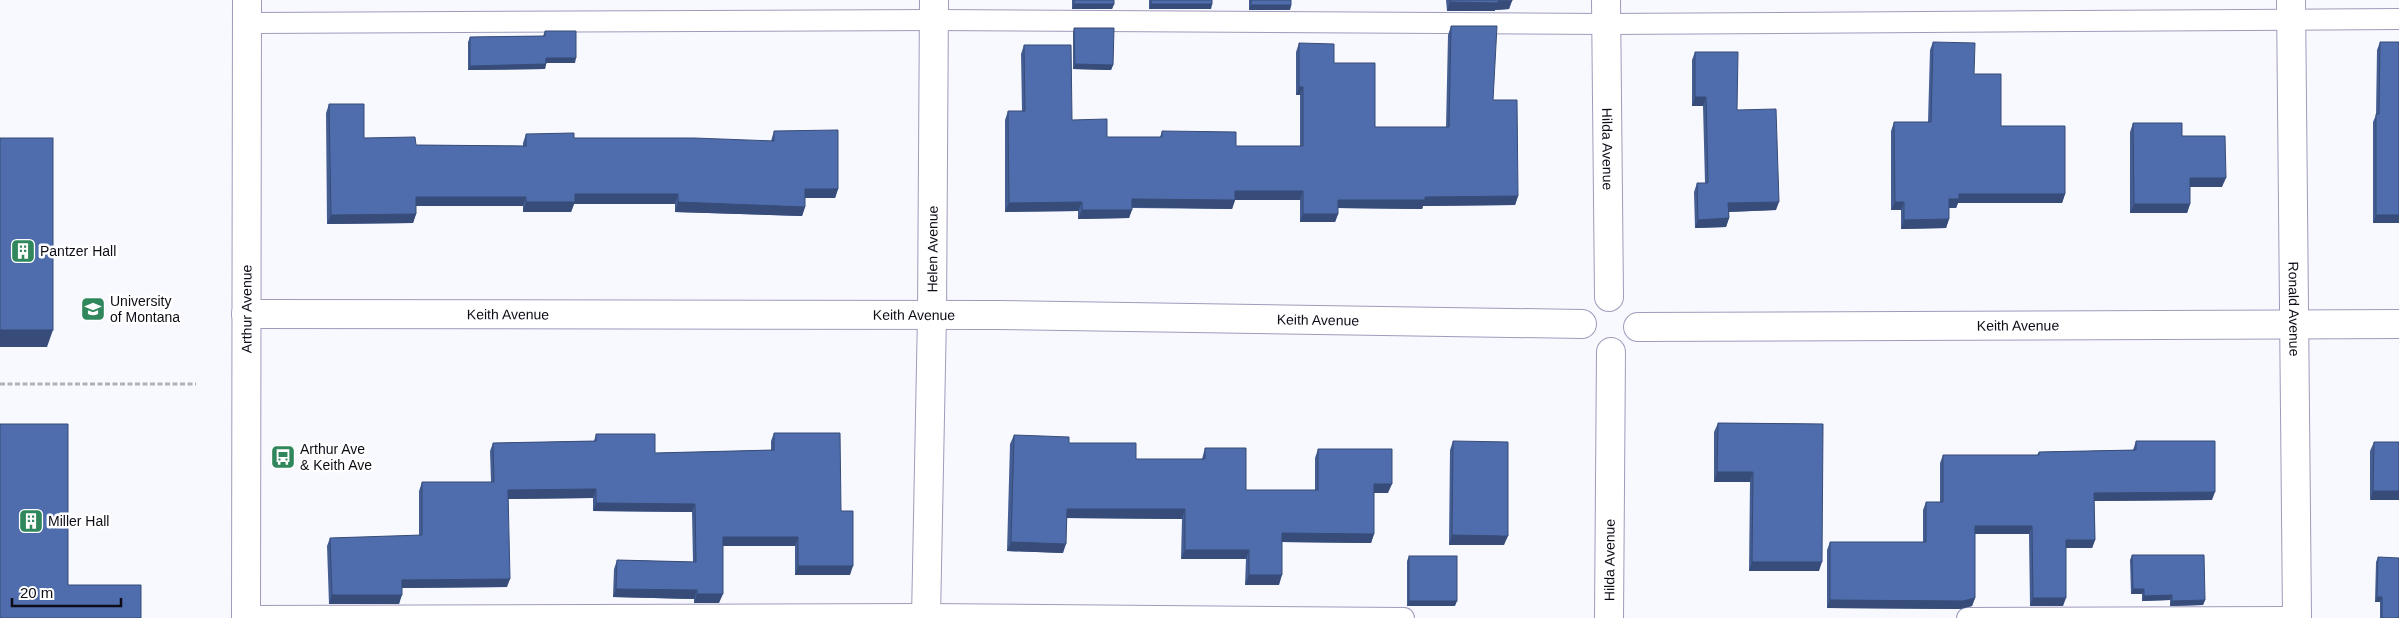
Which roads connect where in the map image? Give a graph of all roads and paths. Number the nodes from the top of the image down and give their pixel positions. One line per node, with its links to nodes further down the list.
1 (934, 10): 3 (lane); 4 (lane); 8 (street, Helen Avenue)
2 (2291, 10): 4 (lane); 5 (lane); 11 (street, Ronald Avenue)
3 (247, 12): 7 (street, Arthur Avenue)
4 (1606, 12): 6 (street, Hilda Avenue)
5 (2399, 19)
6 (1609, 297): 9 (street); 12 (street)
7 (246, 314): 8 (street, Keith Avenue); 17 (street, Arthur Avenue)
8 (932, 315): 9 (street, Keith Avenue); 16 (street, Helen Avenue)
9 (1582, 324): 13 (street)
10 (2399, 324): 11 (street, Keith Avenue)
11 (2295, 325): 12 (street, Keith Avenue); 18 (street, Ronald Avenue)
12 (1638, 327): 13 (street)
13 (1611, 352): 20 (street, Hilda Avenue)
14 (0, 384): 15 (path)
15 (196, 384)
16 (926, 616): 17 (lane); 19 (lane)
17 (246, 617)
18 (2296, 617): 21 (lane)
19 (1404, 618)
20 (1609, 618)
21 (1967, 618)

